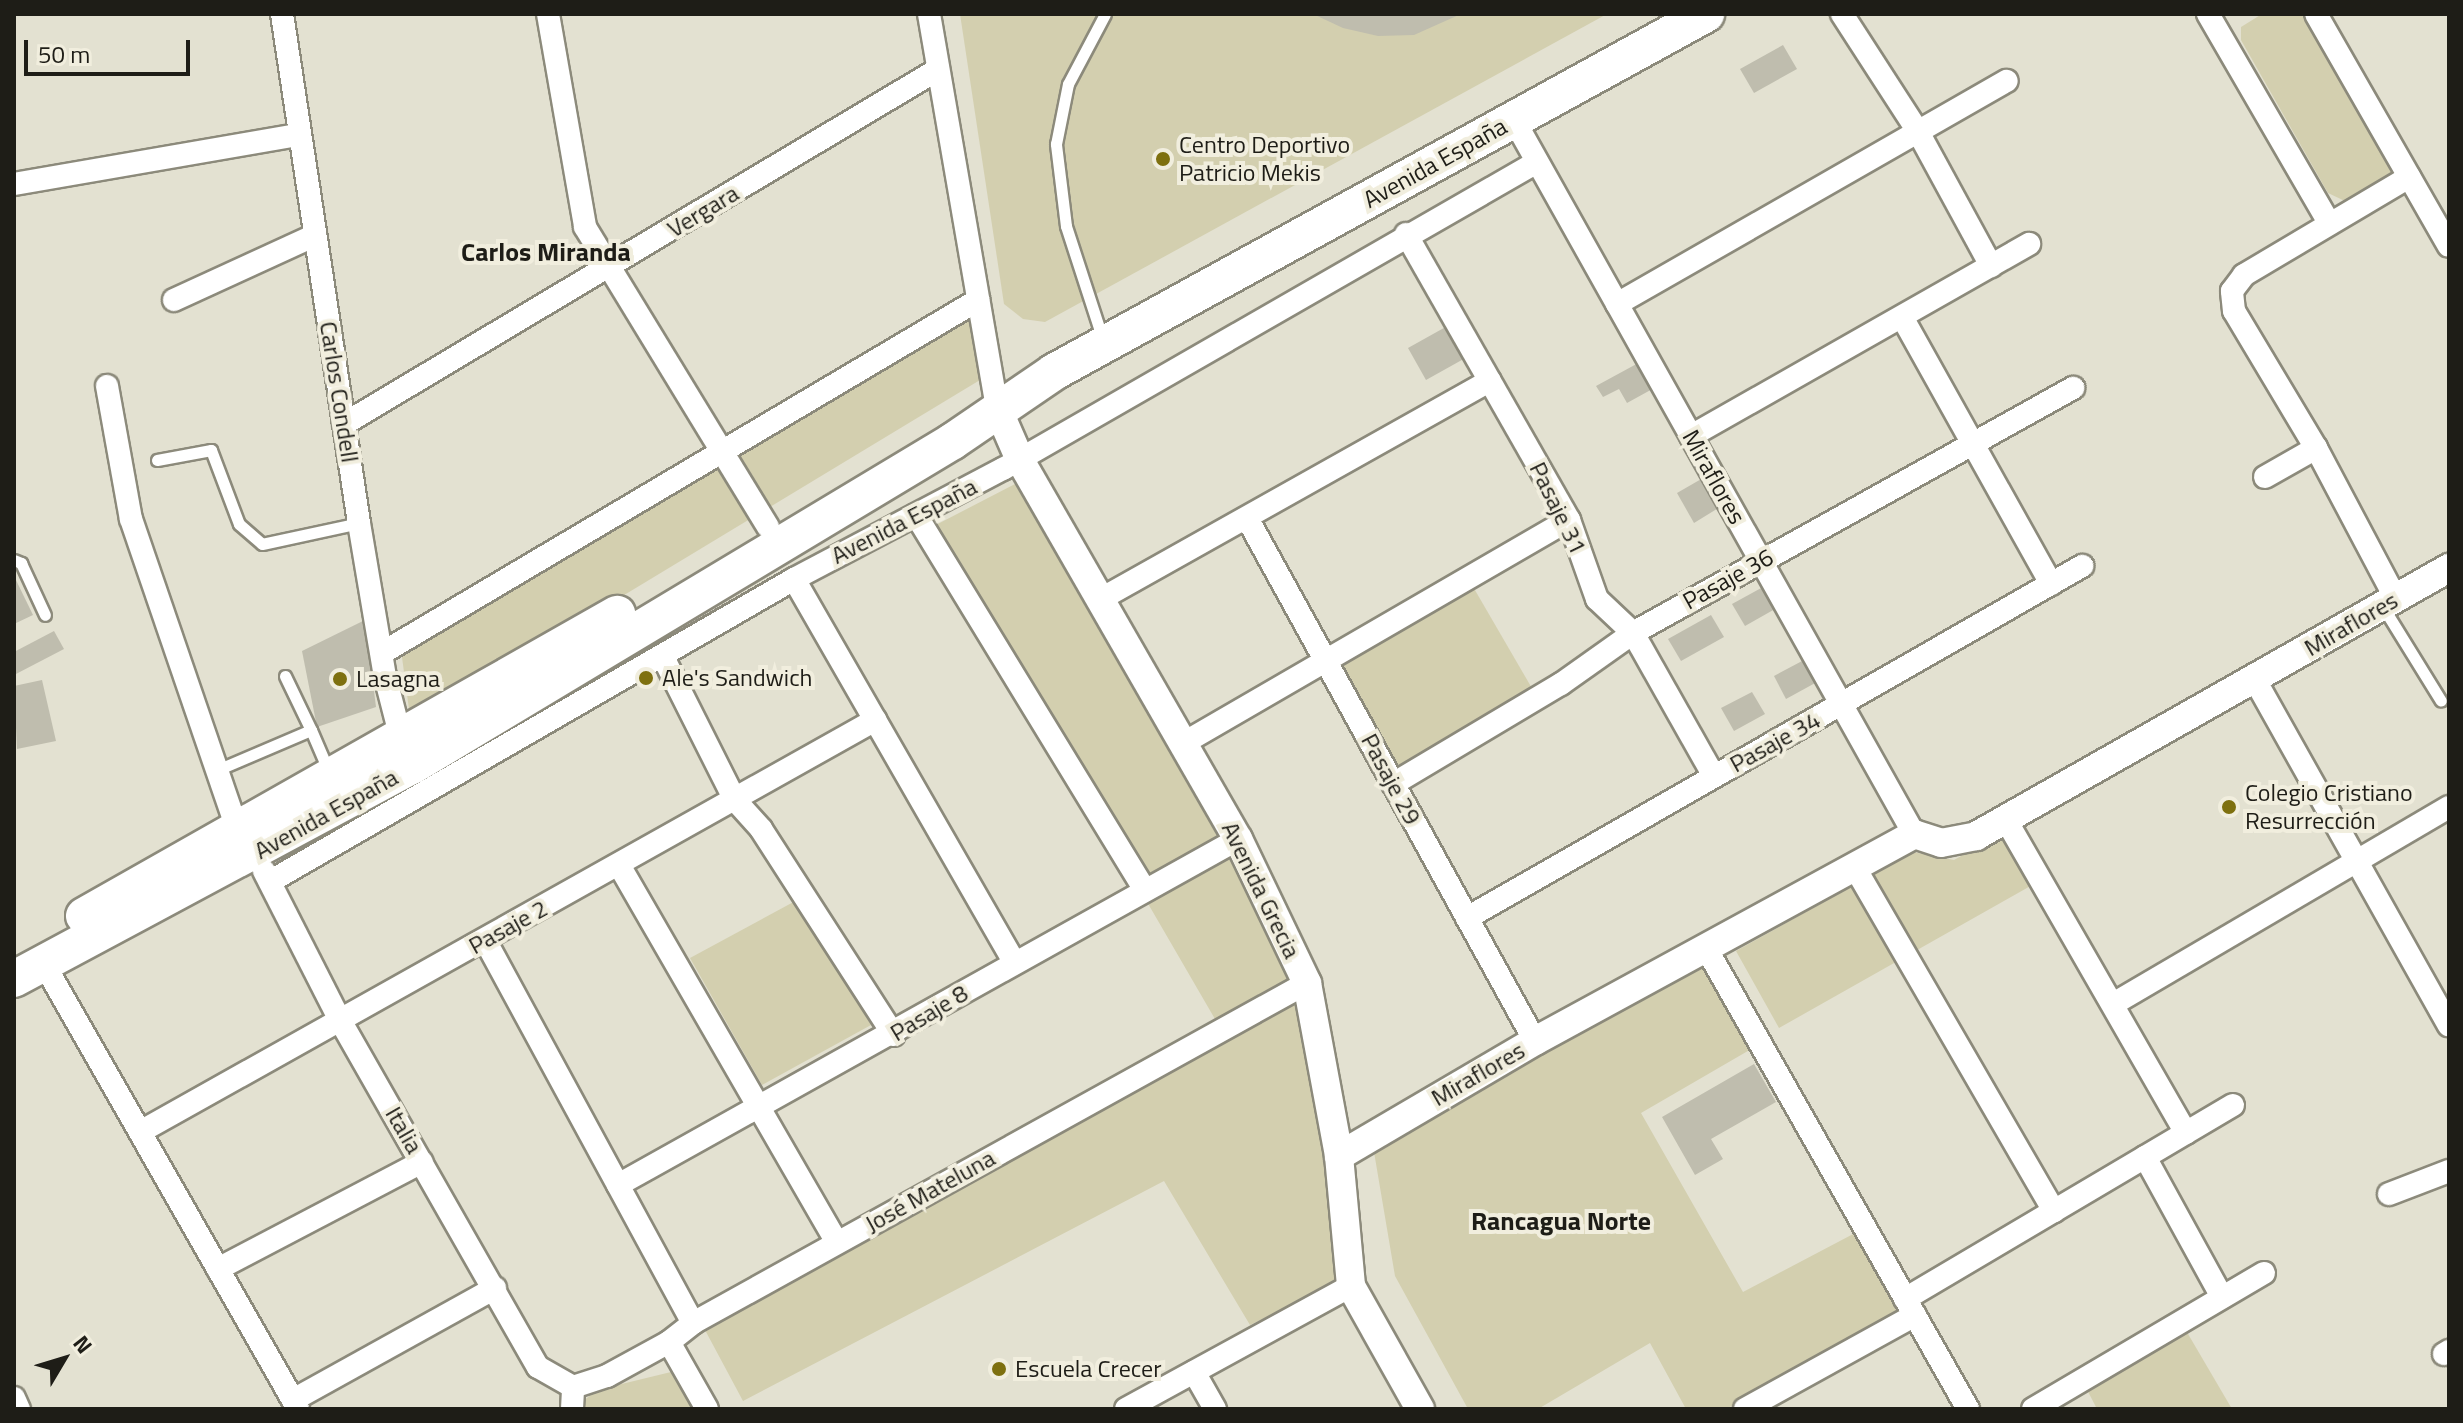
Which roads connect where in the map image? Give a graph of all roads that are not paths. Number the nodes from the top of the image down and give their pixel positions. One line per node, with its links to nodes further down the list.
1 (282, 14): 13 (street, Carlos Condell)
2 (548, 14): 23 (street)
3 (929, 14): 9 (street)
4 (1105, 14): 28 (lane)
5 (1706, 14): 11 (main road, Avenida España)
6 (1842, 14): 12 (street)
7 (2208, 14): 17 (street)
8 (2316, 14): 15 (street)
9 (937, 70): 23 (street, Vergara); 25 (street)
10 (2007, 81): 12 (street)
11 (1514, 120): 14 (street, Miraflores); 28 (main road, Avenida España)
12 (1917, 130): 22 (street); 26 (street)
13 (299, 135): 16 (street); 19 (street, Carlos Condell)
14 (1537, 162): 18 (street, Avenida España); 26 (street, Miraflores)
15 (2409, 177): 17 (street); 21 (street)
16 (14, 184)
17 (2329, 223): 36 (street)
18 (1406, 234): 29 (street, Pasaje 31); 39 (street, Avenida España)
19 (315, 235): 24 (street); 33 (street, Carlos Condell)
20 (2029, 244): 22 (street)
21 (2449, 246)
22 (1991, 266): 27 (street)
23 (607, 270): 33 (street, Vergara); 37 (street)
24 (174, 300)
25 (978, 300): 32 (street); 37 (street)
26 (1617, 304): 34 (street, Miraflores)
27 (1902, 317): 34 (street); 35 (street)
28 (1104, 344): 32 (main road, Avenida España)
29 (1490, 381): 42 (street); 43 (street, Pasaje 31)
30 (107, 386): 67 (street, Italia)
31 (2073, 388): 35 (street, Pasaje 36)
32 (997, 407): 39 (street, Avenida Grecia); 45 (main road, Avenida España); 66 (main road, Avenida España)
33 (344, 424): 44 (street, Carlos Condell)
34 (1691, 436): 47 (street, Miraflores)
35 (1973, 443): 47 (street, Pasaje 36); 51 (street)
36 (2316, 448): 40 (street); 53 (street)
37 (723, 453): 45 (street); 56 (street)
38 (157, 460): 44 (lane)
39 (1020, 460): 41 (street, Avenida España); 52 (street, Avenida Grecia)
40 (2265, 477)
41 (916, 515): 50 (street, Avenida España); 80 (street)
42 (1247, 518): 52 (street); 58 (street, Pasaje 29)
43 (1569, 520): 55 (street, Pasaje 31); 58 (street)
44 (359, 523): 56 (street, Carlos Condell)
45 (768, 527): 66 (main road, Avenida España)
46 (14, 560): 54 (lane)
47 (1761, 560): 55 (street, Pasaje 36); 62 (street, Miraflores)
48 (2082, 566): 51 (street, Pasaje 34)
49 (2449, 568): 53 (street, Miraflores)
50 (794, 579): 57 (street, Avenida España); 63 (street)
51 (2051, 584): 62 (street, Pasaje 34)
52 (1099, 600): 65 (street, Avenida Grecia)
53 (2389, 603): 60 (street, Miraflores); 61 (lane)
54 (45, 615)
55 (1633, 633): 68 (street, Pasaje 31); 70 (street, Pasaje 36)
56 (382, 653): 66 (street, Carlos Condell)
57 (663, 657): 71 (street); 76 (street, Avenida España)
58 (1326, 658): 65 (street); 70 (street, Pasaje 29)
59 (285, 676): 64 (lane)
60 (2255, 680): 73 (street, Miraflores); 77 (street)
61 (2441, 701)
62 (1842, 705): 68 (street, Pasaje 34); 74 (street, Miraflores)
63 (875, 720): 71 (street, Pasaje 2); 84 (street)
64 (311, 730): 67 (lane); 69 (lane)
65 (1182, 744): 75 (street, Avenida Grecia)
66 (406, 752): 69 (main road, Avenida España); 76 (main road, Avenida España)
67 (217, 770): 76 (street, Italia)
68 (1714, 776): 81 (street, Pasaje 34)
69 (332, 779): 76 (main road, Avenida España)
70 (1393, 784): 81 (street, Pasaje 29)
71 (735, 800): 78 (street, Pasaje 2); 90 (street)
72 (2449, 807): 77 (street)
73 (2006, 820): 74 (street, Miraflores); 87 (street)
74 (1914, 834): 79 (street, Miraflores)
75 (1238, 839): 80 (street, Pasaje 8); 86 (street, Avenida Grecia)
76 (255, 856): 85 (main road, Avenida España); 88 (street, Italia)
77 (2354, 859): 87 (street); 89 (street)
78 (619, 865): 82 (street, Pasaje 2); 93 (street)
79 (1854, 866): 83 (street, Miraflores); 102 (street)
80 (1145, 890): 84 (street, Pasaje 8)
81 (1467, 918): 91 (street, Pasaje 29)
82 (485, 940): 88 (street, Pasaje 2); 100 (street)
83 (1706, 948): 91 (street, Miraflores); 109 (street)
84 (1014, 962): 90 (street, Pasaje 8)
85 (24, 965): 94 (street)
86 (1307, 983): 96 (street, Avenida Grecia); 103 (street, José Mateluna)
87 (2115, 1003): 95 (street)
88 (341, 1022): 94 (street, Pasaje 2); 98 (street, Italia)
89 (2449, 1025)
90 (894, 1035): 93 (street, Pasaje 8)
91 (1535, 1041): 96 (street, Miraflores)
92 (2233, 1105): 95 (street)
93 (762, 1106): 100 (street, Pasaje 8); 103 (street)
94 (140, 1132): 104 (street)
95 (2186, 1133): 97 (street)
96 (1339, 1156): 106 (street, Avenida Grecia)
97 (2145, 1157): 102 (street); 108 (street)
98 (422, 1162): 104 (street); 107 (street, Italia)
99 (2449, 1171): 101 (street)
100 (618, 1185): 110 (street)
101 (2389, 1194)
102 (2054, 1211): 109 (street)
103 (837, 1242): 110 (street, José Mateluna)
104 (218, 1269): 115 (street)
105 (2264, 1273): 108 (street)
106 (1351, 1286): 112 (street); 120 (street, Avenida Grecia)
107 (495, 1288): 114 (street, Italia); 115 (street)
108 (2222, 1297): 123 (street)
109 (1910, 1307): 121 (street); 122 (street)
110 (693, 1323): 111 (street, José Mateluna)
111 (669, 1342): 114 (street, José Mateluna); 117 (street)
112 (1194, 1372): 118 (street); 119 (street)
113 (14, 1398): 116 (street)
114 (572, 1398)
115 (296, 1404)
116 (19, 1409)
117 (707, 1409)
118 (1126, 1409)
119 (1215, 1409)
120 (1420, 1409)
121 (1745, 1409)
122 (1968, 1409)
123 (2033, 1409)

